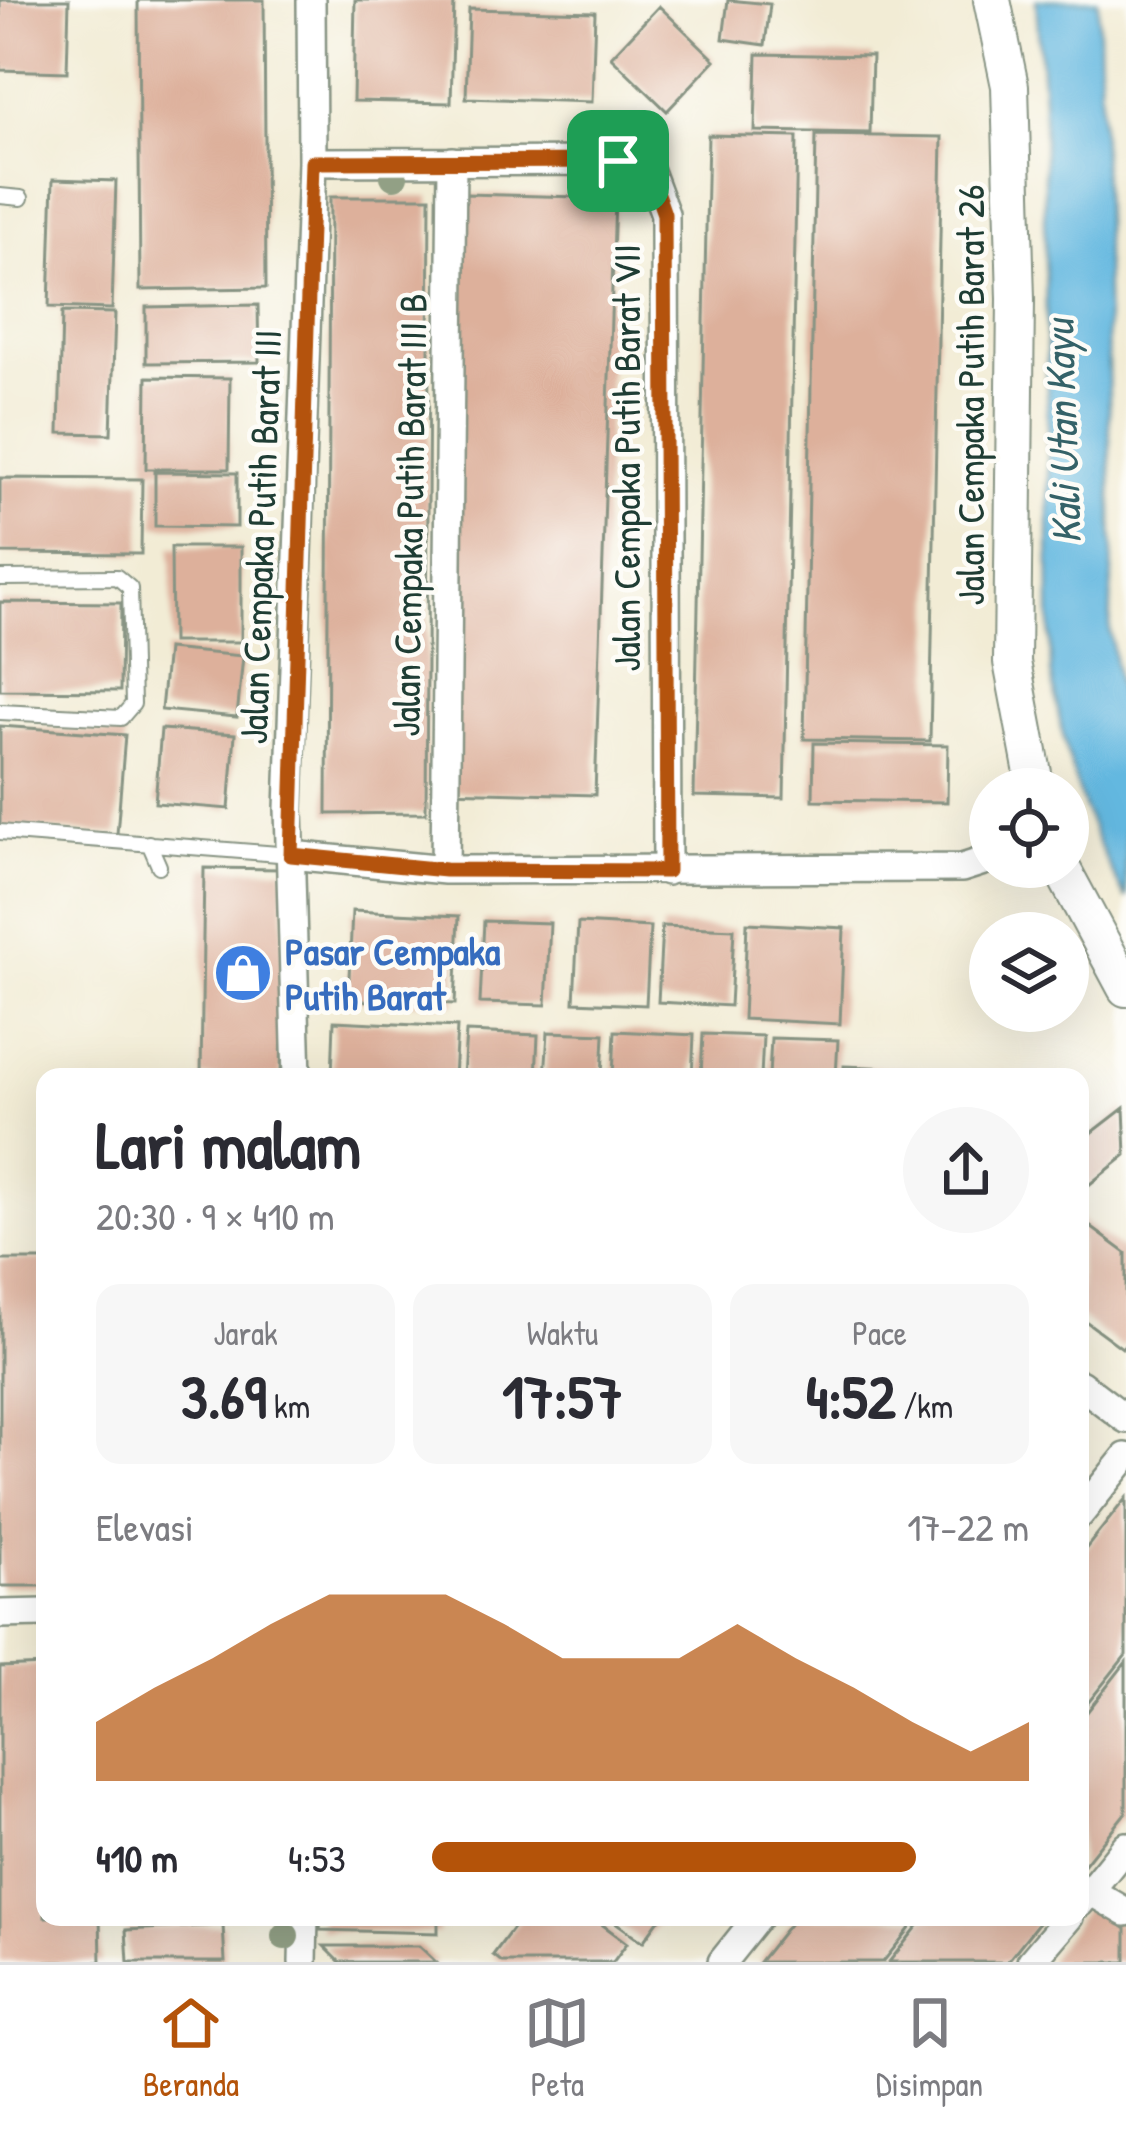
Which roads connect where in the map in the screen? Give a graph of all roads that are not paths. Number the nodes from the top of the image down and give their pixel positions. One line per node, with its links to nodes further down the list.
1 (311, 0): 4 (street, Jalan Cempaka Putih Barat III)
2 (992, 0): 9 (street, Jalan Cempaka Putih Barat 26)
3 (452, 161): 4 (street, Jalan Cempaka Putih Barat VII); 15 (street, Jalan Cempaka Putih Barat III B); 16 (street, Jalan Cempaka Putih Barat VII)
4 (312, 162): 12 (street, Jalan Cempaka Putih Barat III)
5 (0, 196): 6 (lane)
6 (21, 198)
7 (0, 578): 8 (lane)
8 (0, 712)
9 (1032, 768)
10 (0, 832): 11 (lane)
11 (149, 843): 12 (lane); 13 (lane)
12 (291, 855): 15 (street); 19 (street, Jalan Cempaka Putih Barat III)
13 (159, 866)
14 (969, 866): 16 (street)
15 (445, 870): 16 (street)
16 (667, 871)
17 (1071, 888): 18 (street)
18 (1126, 988)
19 (297, 1068)
20 (1089, 1391): 21 (street)
21 (1126, 1419)
22 (1126, 1456): 23 (street)
23 (1089, 1503)
24 (36, 1613): 25 (street)
25 (0, 1614)
26 (1126, 1846): 27 (street)
27 (1089, 1892)
28 (1089, 1898): 29 (street)
29 (1126, 1912)
30 (304, 1926): 33 (street)
31 (751, 1926): 34 (street)
32 (1061, 1926): 35 (street)
33 (303, 1962)
34 (722, 1962)
35 (1031, 1962)

